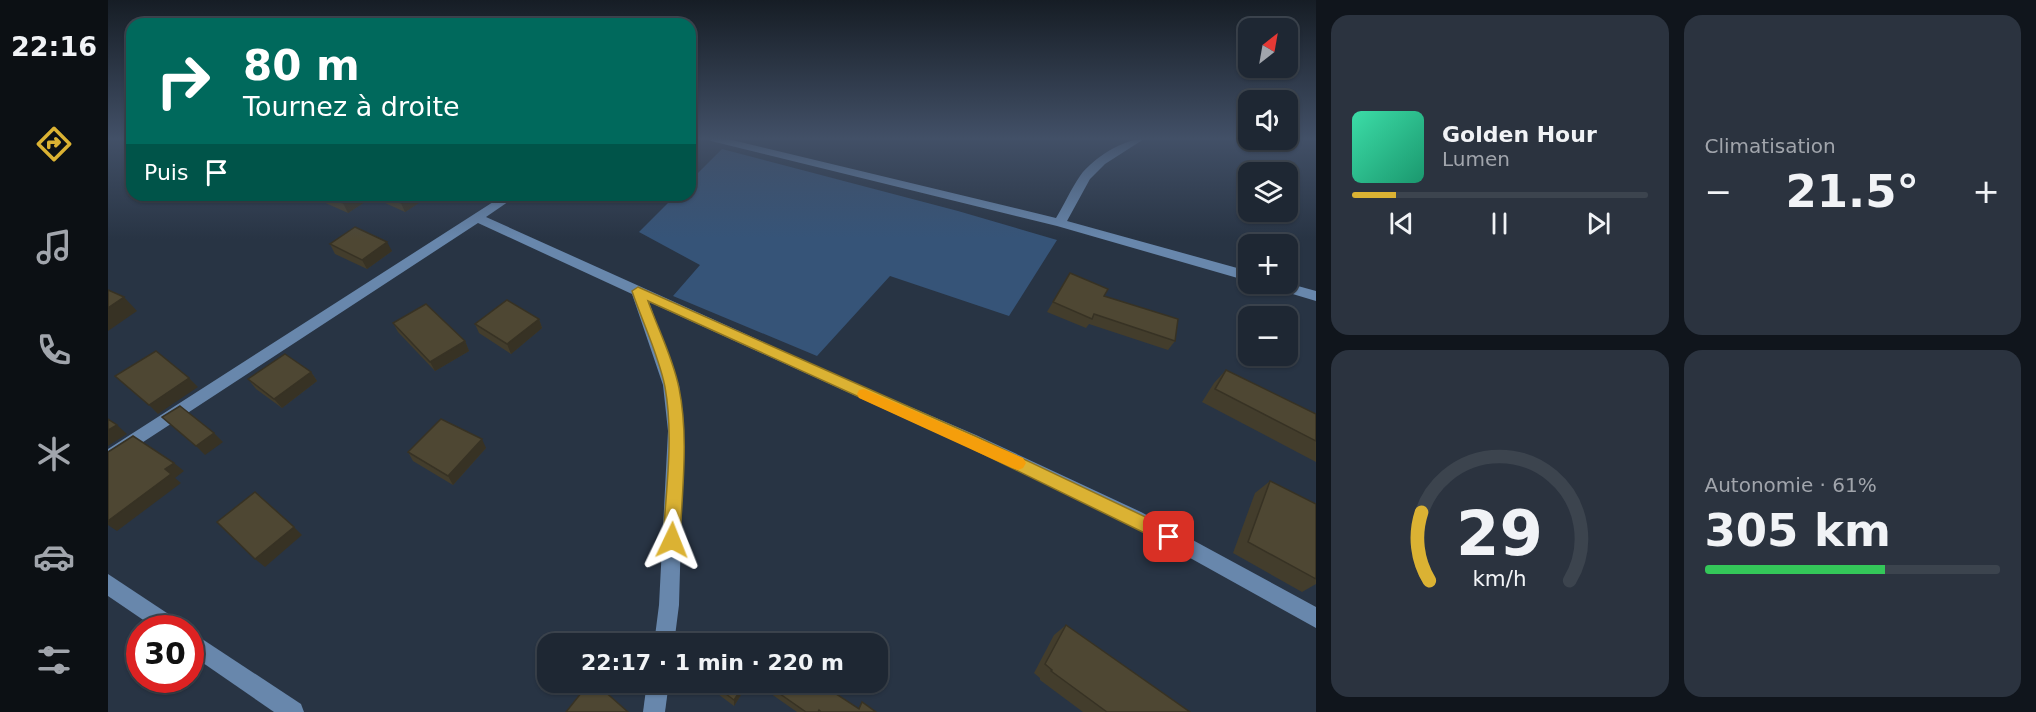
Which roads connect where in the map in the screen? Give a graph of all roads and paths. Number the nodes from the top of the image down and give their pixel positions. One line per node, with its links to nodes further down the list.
1 (851, 172): 5 (street)
2 (1090, 172): 5 (street)
3 (503, 201): 4 (street)
4 (478, 218): 7 (street); 10 (street)
5 (1060, 223): 6 (street)
6 (1238, 273)
7 (638, 291): 13 (street); 14 (street)
8 (1298, 291): 9 (street)
9 (1316, 296)
10 (108, 458)
11 (108, 584): 12 (street)
12 (153, 615)
13 (1316, 618)
14 (665, 633)
15 (204, 651): 17 (street)
16 (657, 693): 18 (street)
17 (293, 712)
18 (654, 712)

